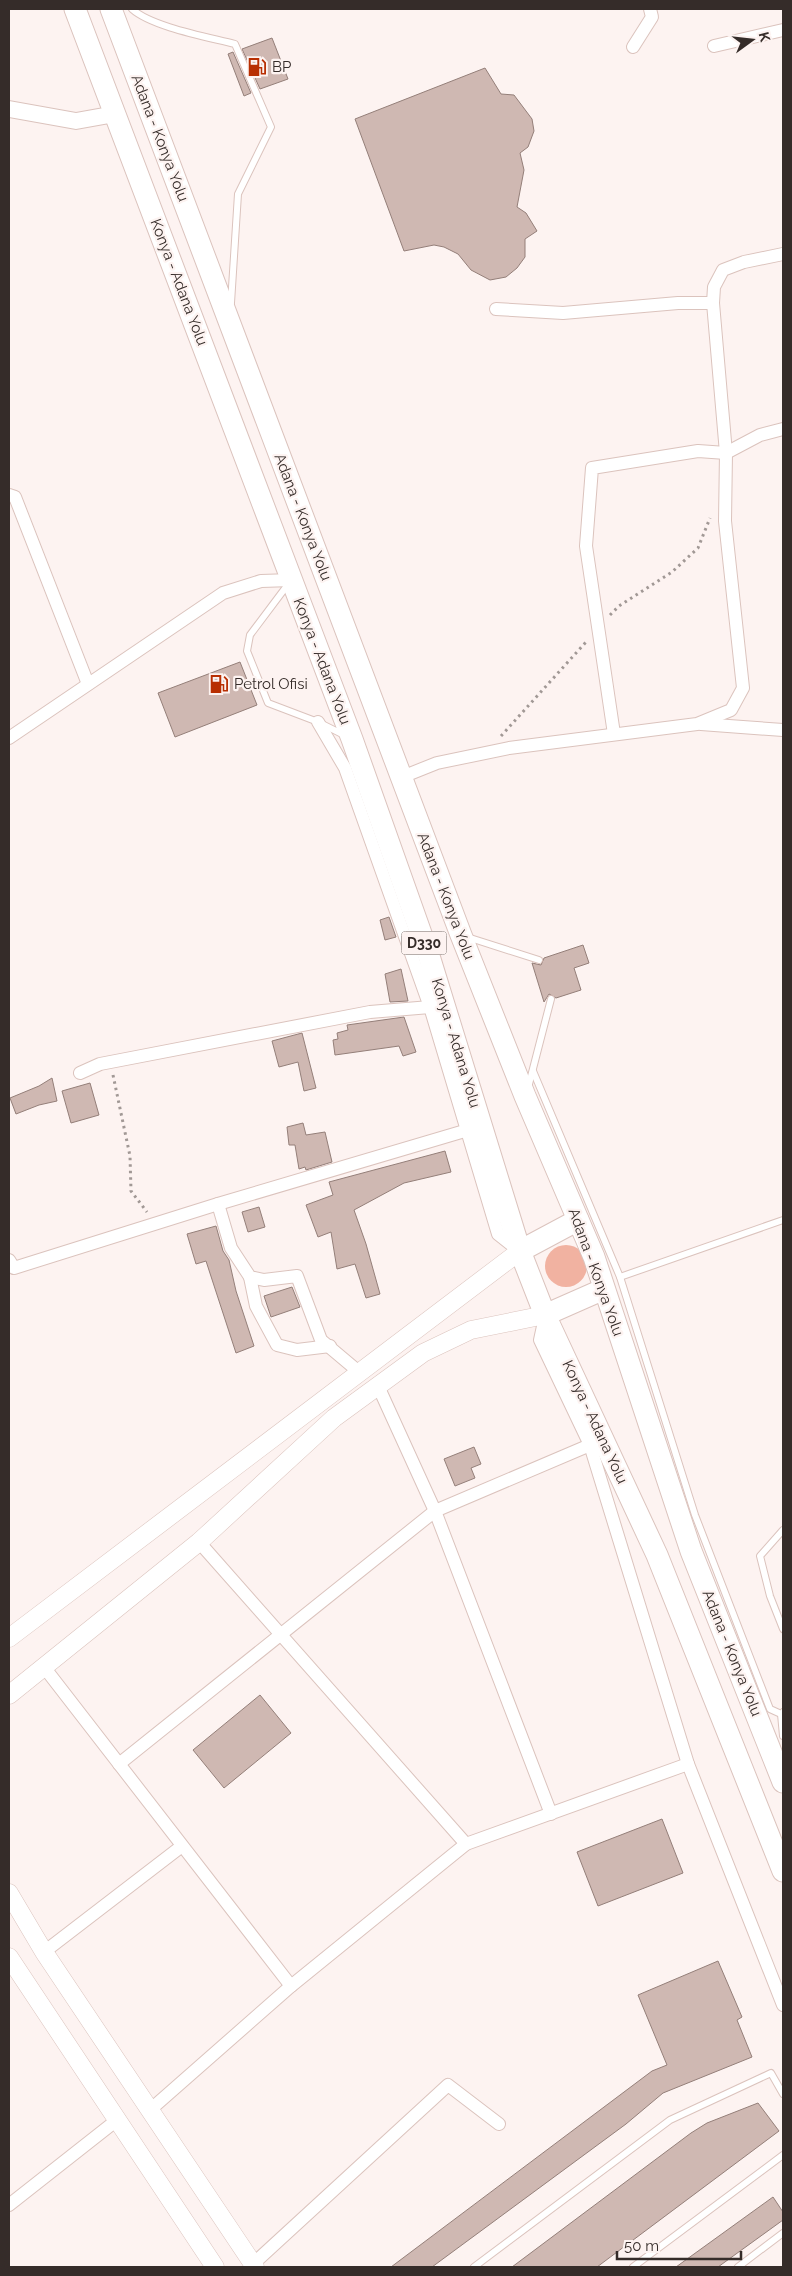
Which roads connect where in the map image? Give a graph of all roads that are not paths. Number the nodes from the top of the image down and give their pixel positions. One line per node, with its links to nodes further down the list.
1 (75, 9): 9 (highway, Konya - Adana Yolu / D330)
2 (111, 9): 13 (highway, Adana - Konya Yolu / D330)
3 (132, 9): 13 (lane)
4 (650, 9): 6 (street)
5 (783, 30): 7 (street)
6 (633, 46)
7 (714, 46)
8 (9, 109): 9 (street)
9 (115, 114): 17 (highway, Konya - Adana Yolu / D330)
10 (783, 254): 11 (street)
11 (713, 303): 12 (street); 15 (street)
12 (496, 309)
13 (230, 322): 25 (highway, Adana - Konya Yolu / D330)
14 (783, 428): 15 (street)
15 (726, 453): 20 (street); 22 (street)
16 (9, 495): 18 (street)
17 (292, 580): 18 (street); 19 (lane); 24 (highway, Konya - Adana Yolu / D330)
18 (88, 684): 23 (street)
19 (318, 722): 24 (lane); 29 (street)
20 (697, 724): 21 (street); 22 (street)
21 (783, 730)
22 (614, 734): 25 (street)
23 (9, 738)
24 (352, 739): 37 (highway, Konya - Adana Yolu / D330)
25 (402, 777): 26 (highway, Adana - Konya Yolu / D330)
26 (461, 935): 27 (lane); 32 (highway, Adana - Konya Yolu / D330)
27 (540, 960)
28 (551, 999): 30 (lane)
29 (430, 1007): 31 (street); 33 (street)
30 (533, 1071): 32 (lane); 40 (lane)
31 (80, 1073)
32 (525, 1096): 35 (highway, Adana - Konya Yolu / D330)
33 (468, 1130): 34 (street); 37 (street)
34 (218, 1204): 38 (street); 39 (street)
35 (578, 1220): 37 (highway); 40 (highway, Adana - Konya Yolu / D330)
36 (783, 1220): 40 (lane)
37 (520, 1251): 41 (highway, Konya - Adana Yolu / D330); 43 (main road)
38 (9, 1260)
39 (250, 1277): 42 (street); 42 (street)
40 (612, 1283): 41 (highway); 54 (lane); 58 (highway, Adana - Konya Yolu / D330)
41 (545, 1315): 44 (main road); 45 (street); 62 (highway, Konya - Adana Yolu / D330)
42 (330, 1346): 43 (street)
43 (359, 1372): 51 (main road)
44 (378, 1386): 46 (street); 48 (main road)
45 (590, 1445): 46 (street); 57 (street)
46 (434, 1511): 50 (street); 59 (street)
47 (783, 1530): 49 (lane)
48 (199, 1542): 50 (street); 52 (main road)
49 (783, 1630)
50 (281, 1635): 56 (street); 60 (street)
51 (9, 1638)
52 (44, 1666): 53 (main road); 56 (street)
53 (9, 1695)
54 (782, 1713): 55 (lane)
55 (783, 1736)
56 (119, 1764): 61 (street)
57 (688, 1764): 59 (street); 67 (street)
58 (783, 1782)
59 (551, 1814): 60 (street)
60 (466, 1844): 66 (street)
61 (182, 1846): 64 (street); 66 (street)
62 (783, 1871)
63 (9, 1893): 64 (main road)
64 (44, 1952): 69 (main road)
65 (9, 1957): 70 (main road)
66 (290, 1986): 69 (street)
67 (783, 2005)
68 (783, 2094): 77 (lane)
69 (150, 2110): 75 (main road)
70 (118, 2120): 73 (street); 76 (main road)
71 (499, 2124): 75 (street)
72 (783, 2155): 78 (lane)
73 (9, 2206)
74 (783, 2233): 79 (lane)
75 (254, 2265)
76 (215, 2267)
77 (474, 2267)
78 (633, 2267)
79 (738, 2267)

